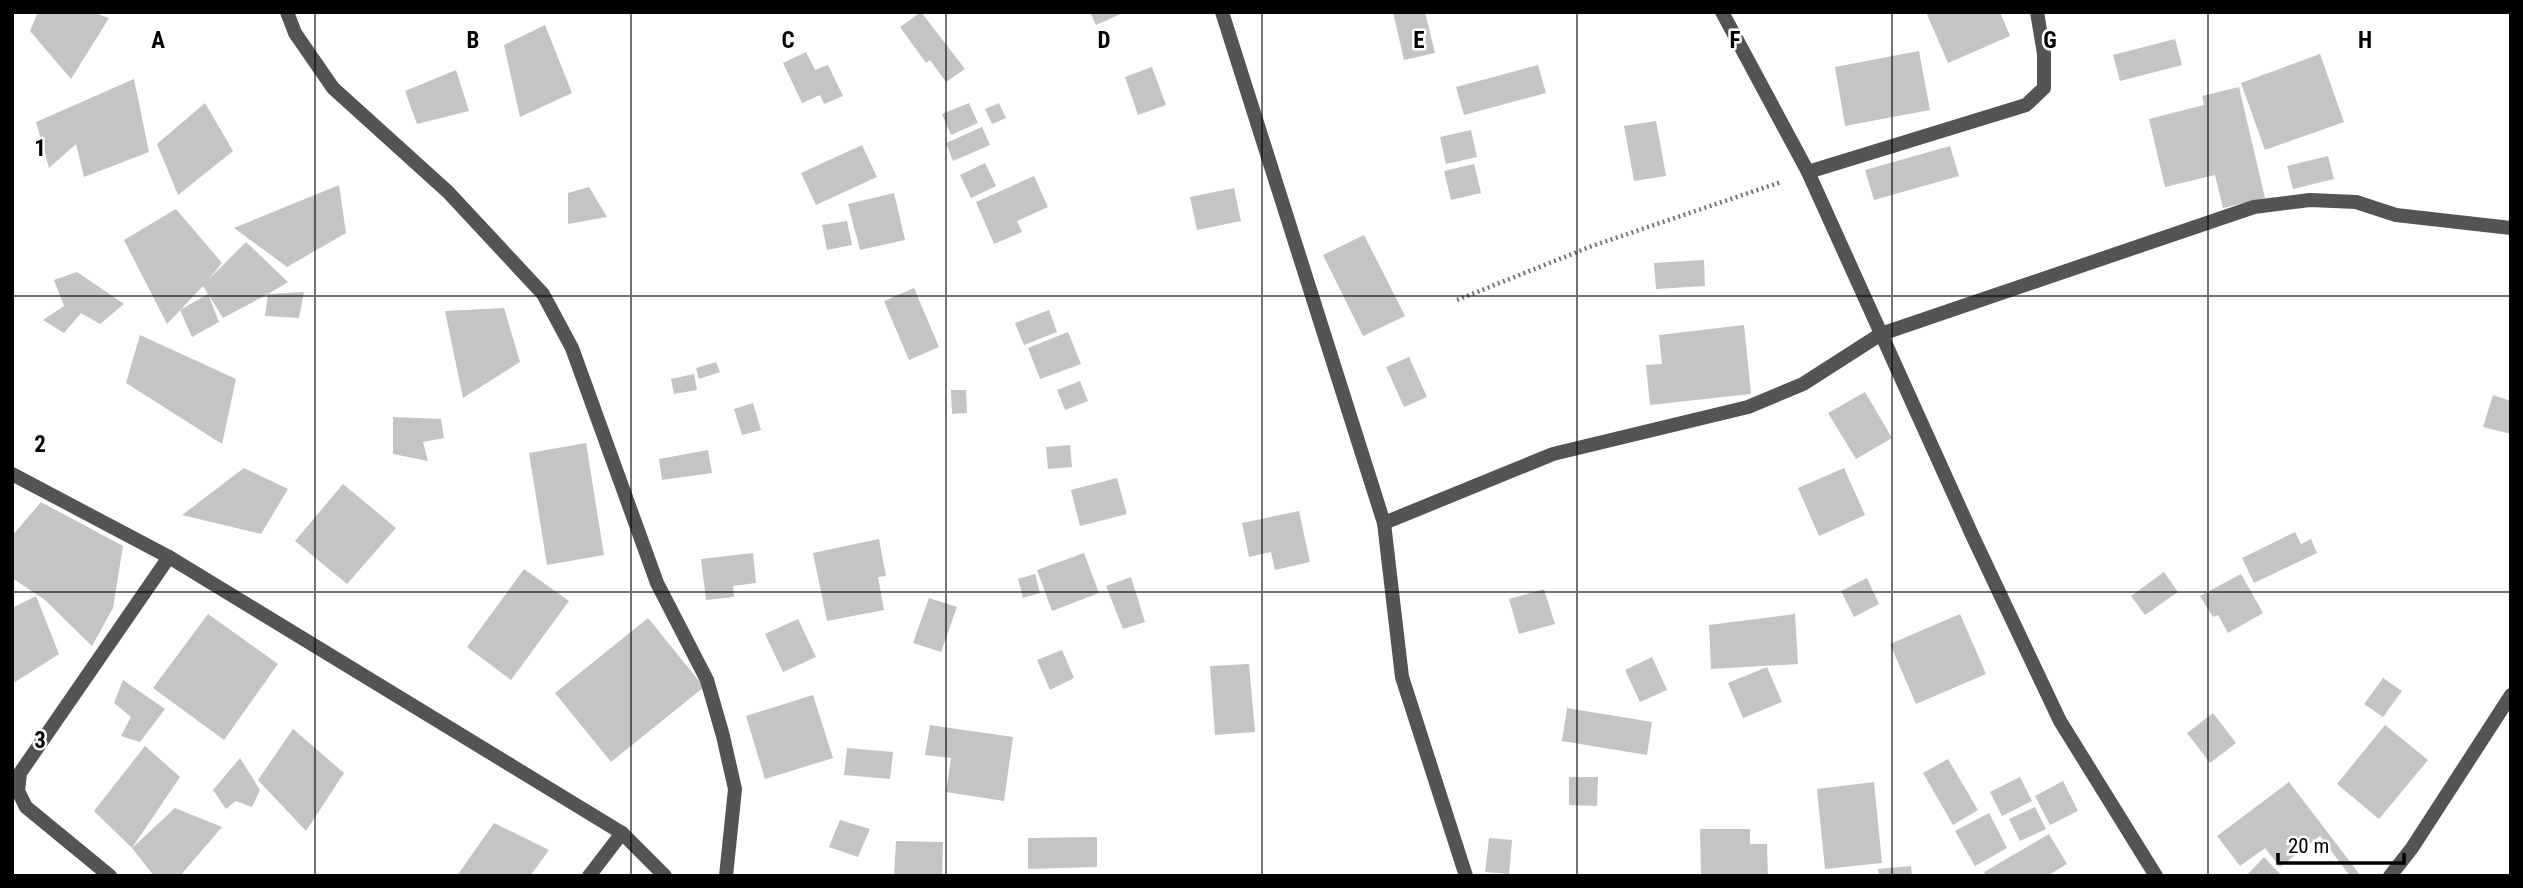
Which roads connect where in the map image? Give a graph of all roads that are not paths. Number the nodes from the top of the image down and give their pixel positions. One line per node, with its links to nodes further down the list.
1 (287, 12): 16 (street)
2 (1223, 12): 9 (street)
3 (1722, 12): 5 (street)
4 (2037, 12): 5 (street)
5 (1808, 172): 7 (street)
6 (2511, 228): 7 (street)
7 (1881, 334): 9 (street); 18 (street)
8 (12, 474): 10 (street)
9 (1384, 523): 17 (street)
10 (169, 557): 12 (street); 13 (street)
11 (2511, 695): 19 (street)
12 (622, 833): 14 (street); 15 (street)
13 (110, 876)
14 (589, 876)
15 (665, 876)
16 (726, 876)
17 (1466, 876)
18 (2156, 876)
19 (2390, 876)

